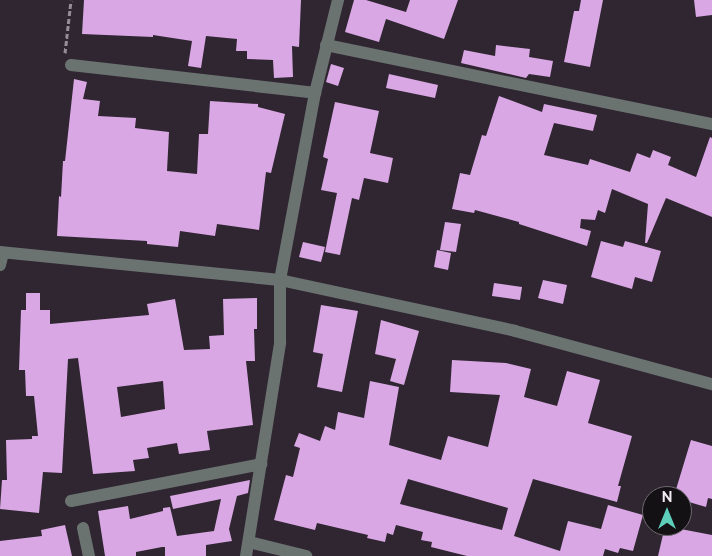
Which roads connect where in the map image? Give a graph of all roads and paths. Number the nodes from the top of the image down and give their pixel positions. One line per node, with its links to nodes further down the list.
1 (71, 0): 4 (path)
2 (338, 0): 3 (street)
3 (326, 45): 5 (street); 6 (street)
4 (71, 65): 5 (street)
5 (315, 93): 8 (street)
6 (712, 124)
7 (1, 257): 8 (street)
8 (280, 280): 9 (street); 10 (street)
9 (712, 384)
10 (261, 464): 11 (street); 13 (street)
11 (71, 501)
12 (84, 528): 14 (street)
13 (249, 542): 15 (street); 16 (street)
14 (89, 556)
15 (246, 556)
16 (306, 556)

